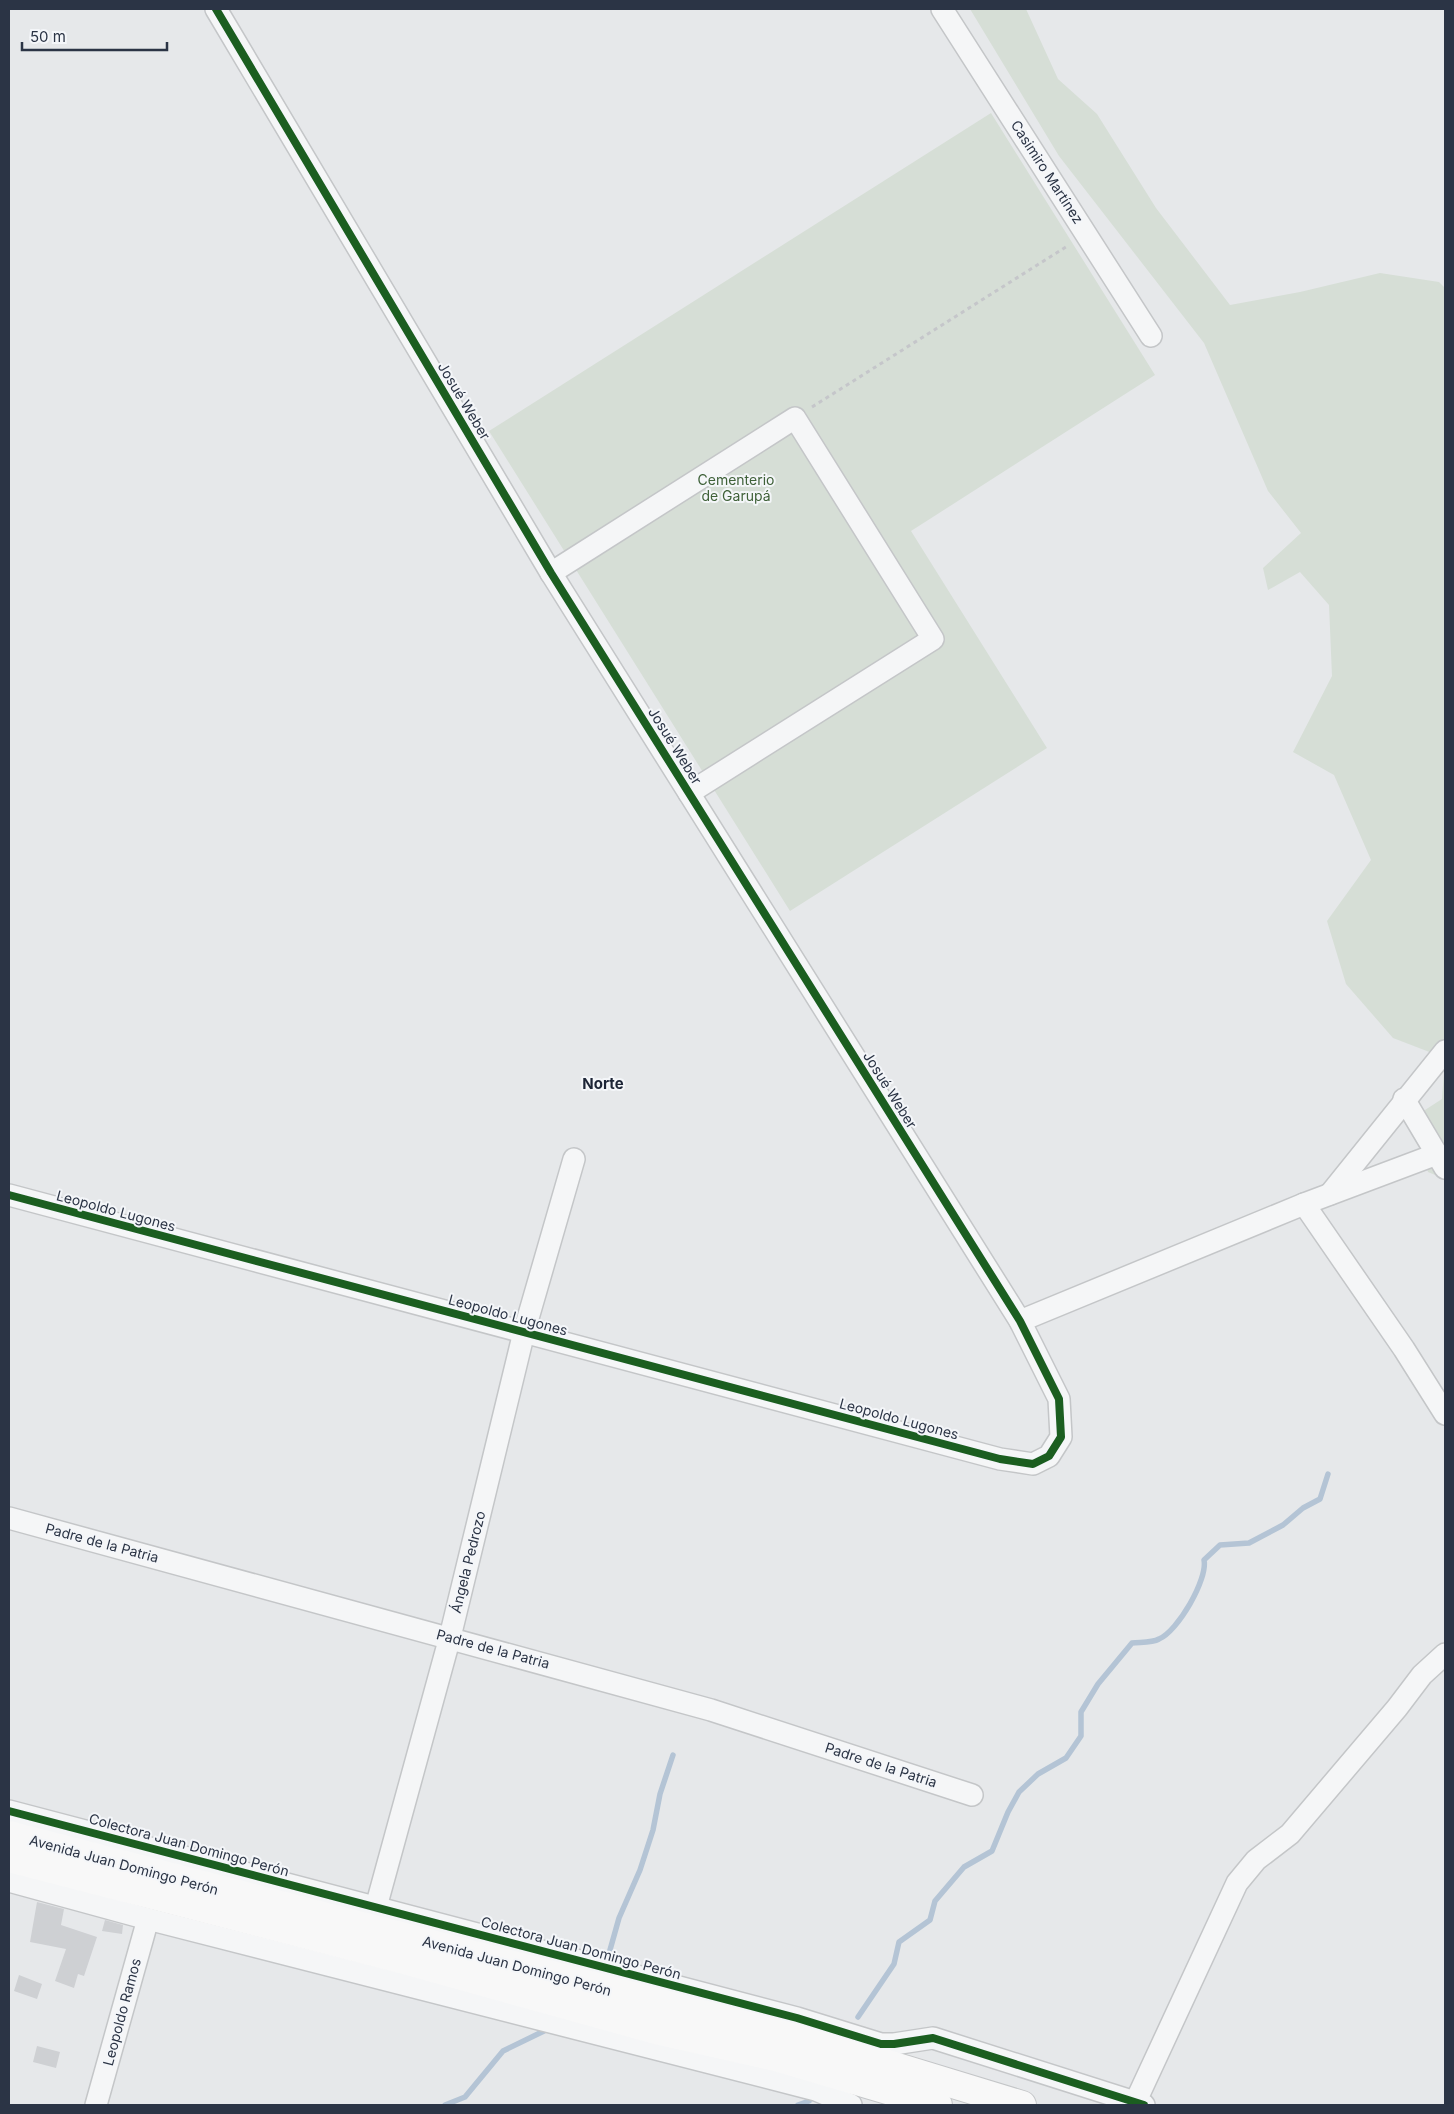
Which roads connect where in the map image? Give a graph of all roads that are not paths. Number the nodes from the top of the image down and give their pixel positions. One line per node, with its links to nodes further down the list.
1 (216, 9): 4 (street, Josué Weber)
2 (942, 9): 3 (street, Casimiro Martínez)
3 (1151, 336)
4 (551, 573): 5 (street, Josué Weber); 5 (street)
5 (689, 793): 13 (street, Josué Weber)
6 (1445, 1051): 7 (street)
7 (1404, 1100): 9 (street); 10 (street)
8 (574, 1159): 14 (street, Ángela Pedrozo)
9 (1441, 1161): 10 (street)
10 (1330, 1194): 12 (street)
11 (9, 1195): 14 (street, Leopoldo Lugones)
12 (1304, 1204): 13 (street); 15 (street)
13 (1020, 1321): 16 (street, Josué Weber)
14 (524, 1332): 16 (street, Leopoldo Lugones); 18 (street, Ángela Pedrozo)
15 (1445, 1414)
16 (1000, 1459)
17 (9, 1518): 18 (street, Padre de la Patria)
18 (450, 1638): 20 (street, Padre de la Patria); 25 (street, Ángela Pedrozo)
19 (1445, 1654): 27 (street)
20 (972, 1795)
21 (9, 1811): 25 (street, Colectora Juan Domingo Perón)
22 (9, 1835): 31 (main road, Avenida Juan Domingo Perón)
23 (9, 1858): 30 (main road, Avenida Juan Domingo Perón)
24 (9, 1881): 26 (street)
25 (376, 1907): 27 (street, Colectora Juan Domingo Perón)
26 (148, 1919): 28 (street, Leopoldo Ramos); 29 (street)
27 (1138, 2104)
28 (96, 2105)
29 (851, 2105)
30 (938, 2105)
31 (1022, 2105)

